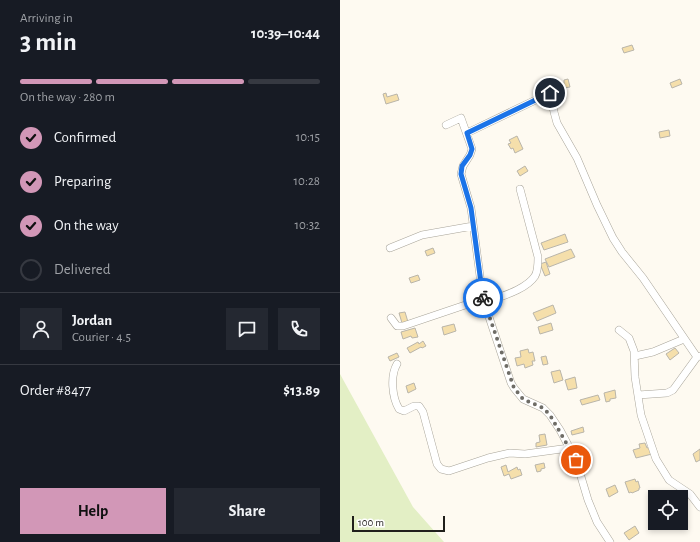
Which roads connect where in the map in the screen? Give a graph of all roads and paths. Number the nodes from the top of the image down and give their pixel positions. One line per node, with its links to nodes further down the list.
1 (446, 125): 2 (street)
2 (467, 133): 4 (street); 9 (street)
3 (520, 189): 6 (street)
4 (473, 226): 5 (street); 6 (street)
5 (390, 248)
6 (484, 301): 7 (street); 14 (street)
7 (391, 318)
8 (619, 330): 10 (street)
9 (684, 338): 10 (street); 11 (street)
10 (635, 356): 13 (street)
11 (698, 357): 13 (street)
12 (397, 364): 14 (street)
13 (638, 395): 15 (street)
14 (569, 448): 16 (street)
15 (700, 508)
16 (610, 542)

